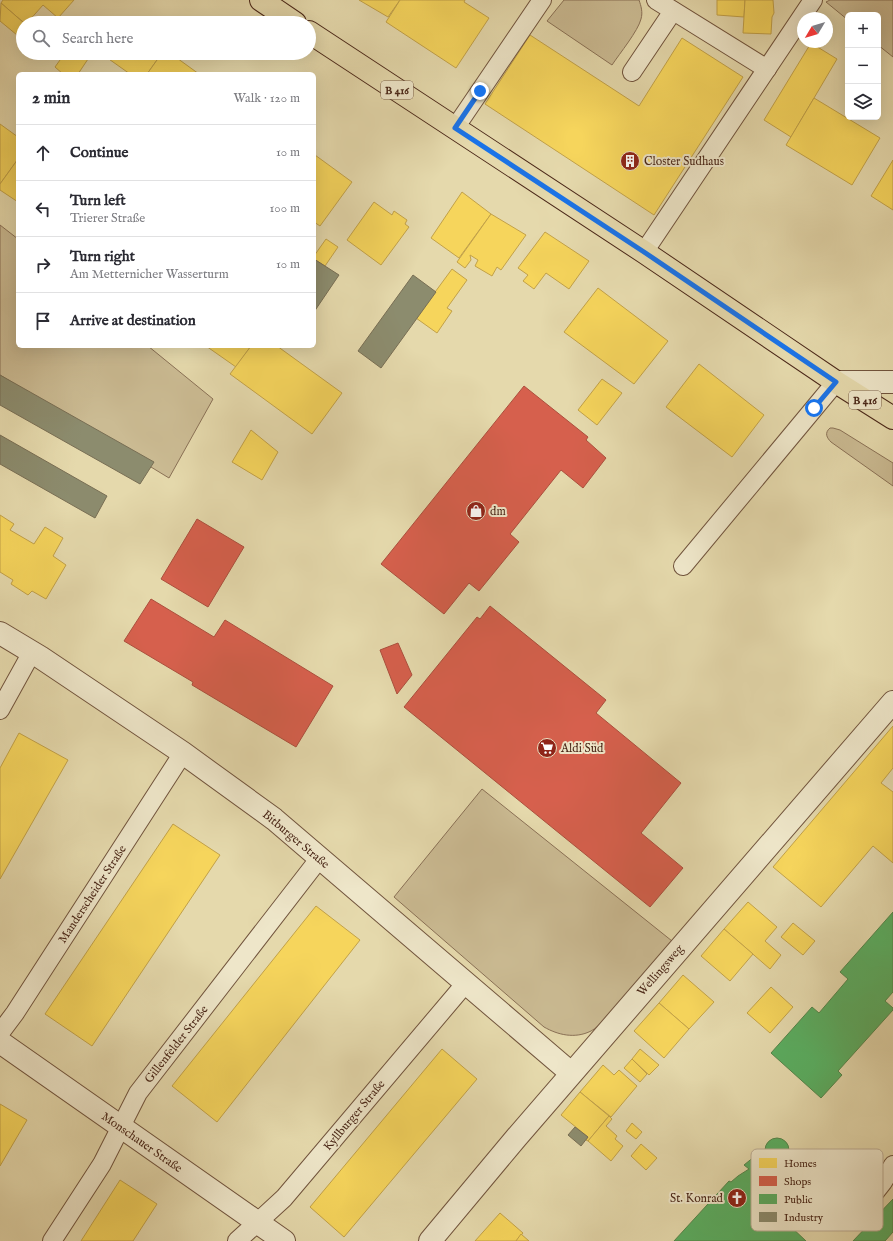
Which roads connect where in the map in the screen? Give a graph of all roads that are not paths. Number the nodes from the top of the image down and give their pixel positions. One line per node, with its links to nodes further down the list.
1 (261, 0): 6 (main road)
2 (542, 0): 10 (lane)
3 (656, 0): 5 (lane)
4 (813, 0): 8 (lane)
5 (673, 11): 8 (lane); 9 (lane)
6 (285, 16)
7 (316, 37): 10 (main road, B 416)
8 (767, 69): 11 (lane)
9 (632, 72)
10 (455, 128): 11 (main road, B 416)
11 (644, 252): 12 (main road, B 416)
12 (836, 382): 13 (street); 14 (main road, B 416); 15 (lane)
13 (893, 382)
14 (893, 418)
15 (683, 566)
16 (0, 633): 17 (street, Bitburger Straße)
17 (32, 652): 19 (lane); 20 (street, Bitburger Straße)
18 (893, 702): 25 (street, Wellingsweg)
19 (0, 710)
20 (183, 753): 21 (street, Bitburger Straße); 23 (lane, Manderscheider Straße)
21 (320, 859): 22 (street, Bitburger Straße); 26 (lane, Gillenfelder Straße)
22 (465, 984): 25 (street, Bitburger Straße); 29 (lane, Kyllburger Straße)
23 (0, 1034)
24 (0, 1042): 26 (street, Monschauer Straße)
25 (571, 1073): 33 (street, Wellingsweg)
26 (121, 1128): 29 (street, Monschauer Straße); 30 (lane, Gillenfelder Straße)
27 (893, 1165): 28 (lane)
28 (883, 1182)
29 (258, 1222): 31 (lane, Kyllburger Straße); 32 (street, Monschauer Straße)
30 (52, 1241)
31 (237, 1241)
32 (284, 1241)
33 (430, 1241)

